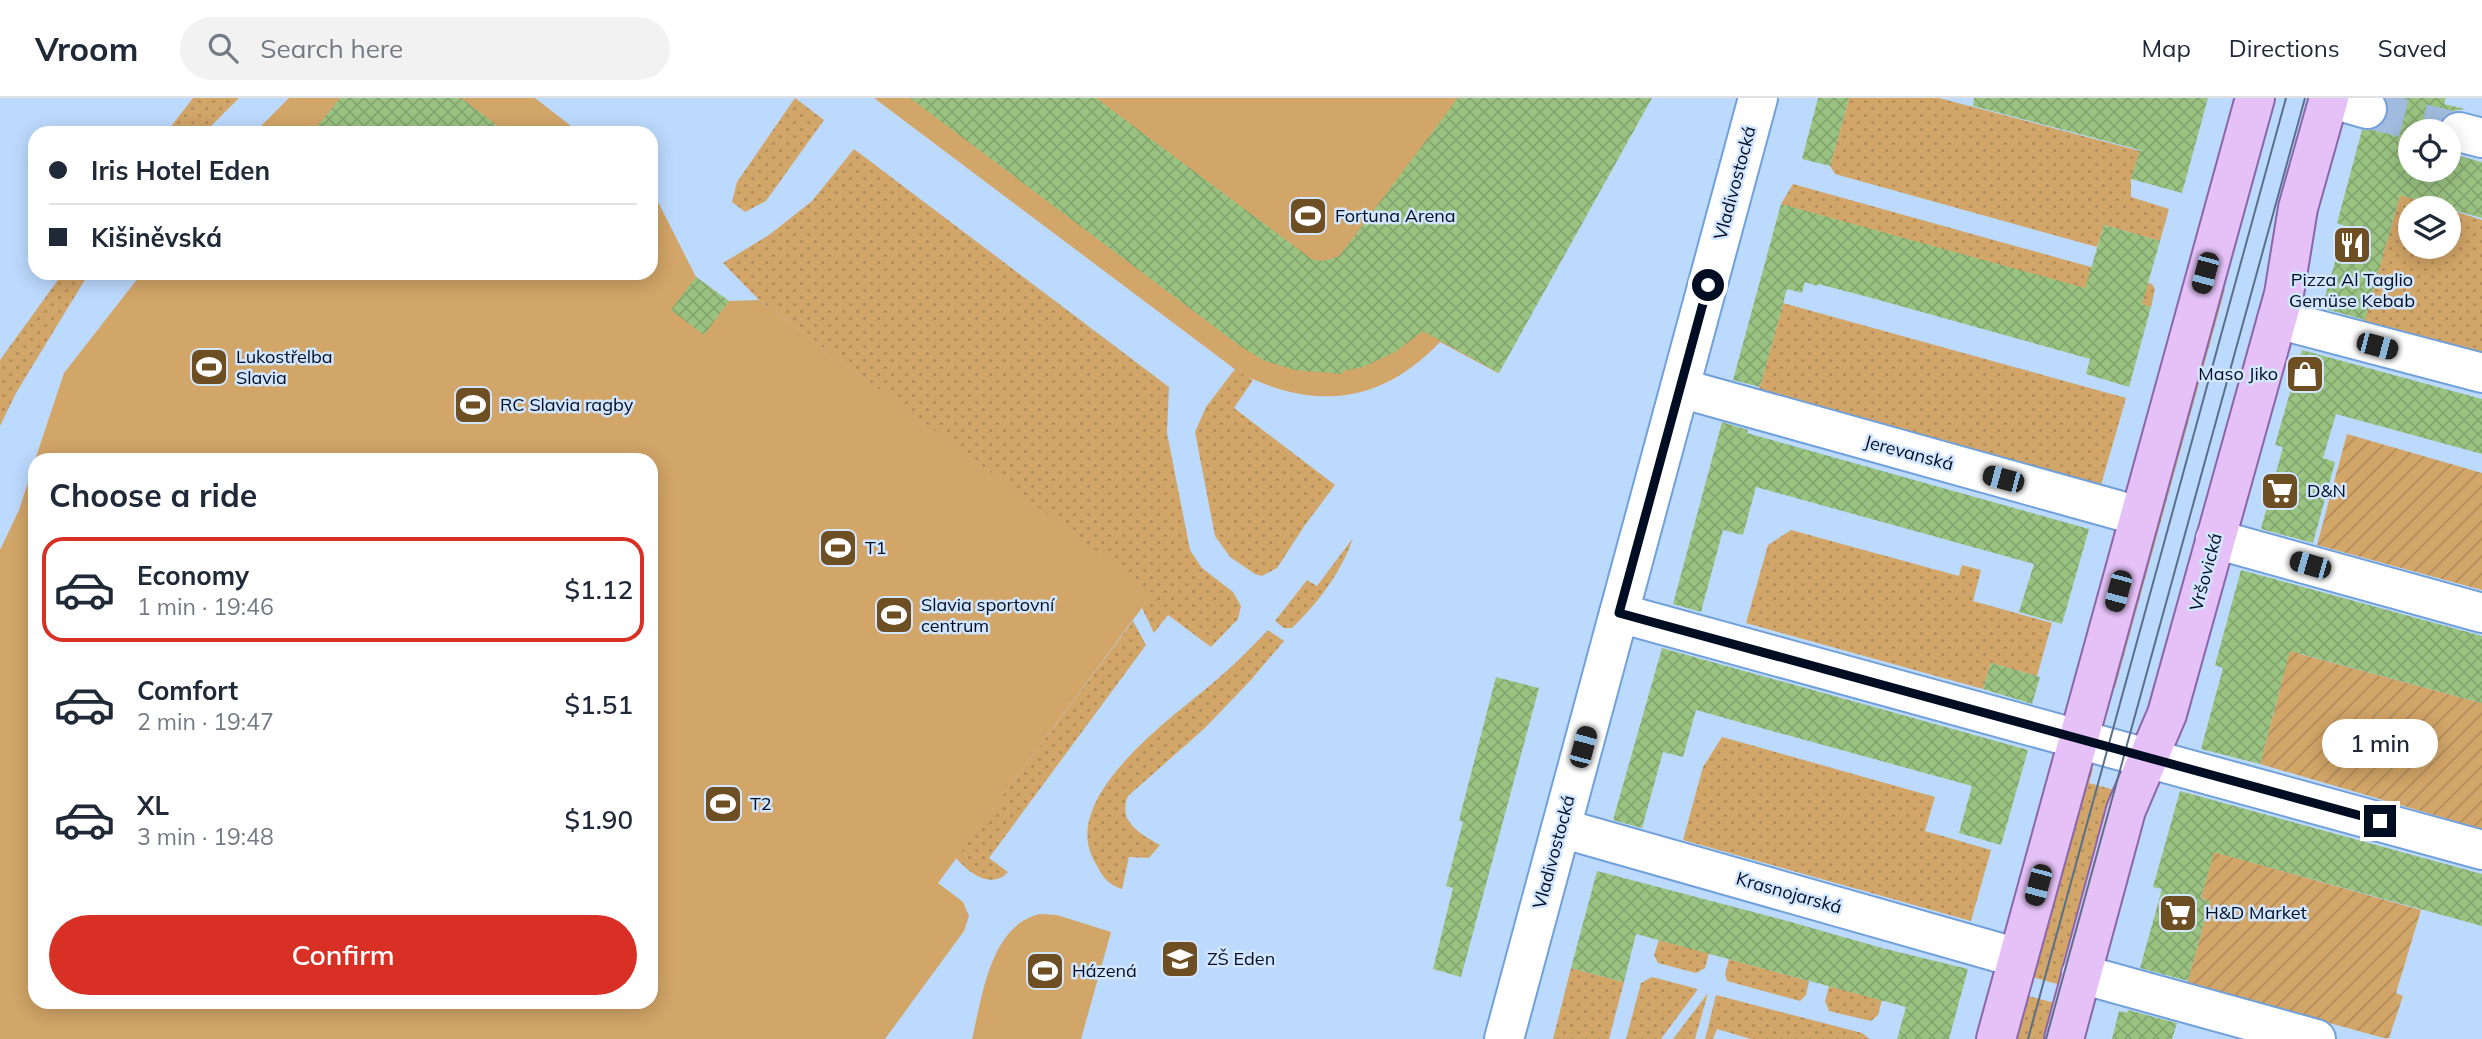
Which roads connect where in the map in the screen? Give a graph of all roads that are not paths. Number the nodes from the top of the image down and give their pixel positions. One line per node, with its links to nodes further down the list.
1 (1758, 98): 7 (street, Vladivostocká)
2 (2255, 98): 8 (main road)
3 (2329, 98): 4 (street); 5 (main road, Vršovická)
4 (2367, 109)
5 (2277, 319): 6 (street); 9 (main road, Vršovická)
6 (2482, 373)
7 (1680, 388): 8 (street, Jerevanská); 10 (street, Vladivostocká)
8 (2138, 516): 12 (main road)
9 (2215, 539): 11 (street); 13 (main road, Vršovická)
10 (1619, 613): 12 (street); 14 (street, Vladivostocká)
11 (2482, 613)
12 (2077, 739): 13 (street); 16 (main road)
13 (2149, 758): 15 (street); 17 (main road, Vršovická)
14 (1561, 828): 16 (street, Krasnojarská); 18 (street, Vladivostocká)
15 (2482, 850)
16 (2018, 958): 19 (main road)
17 (2081, 974): 20 (main road, Vršovická); 21 (street)
18 (1504, 1039)
19 (1996, 1039)
20 (2064, 1039)
21 (2316, 1039)

